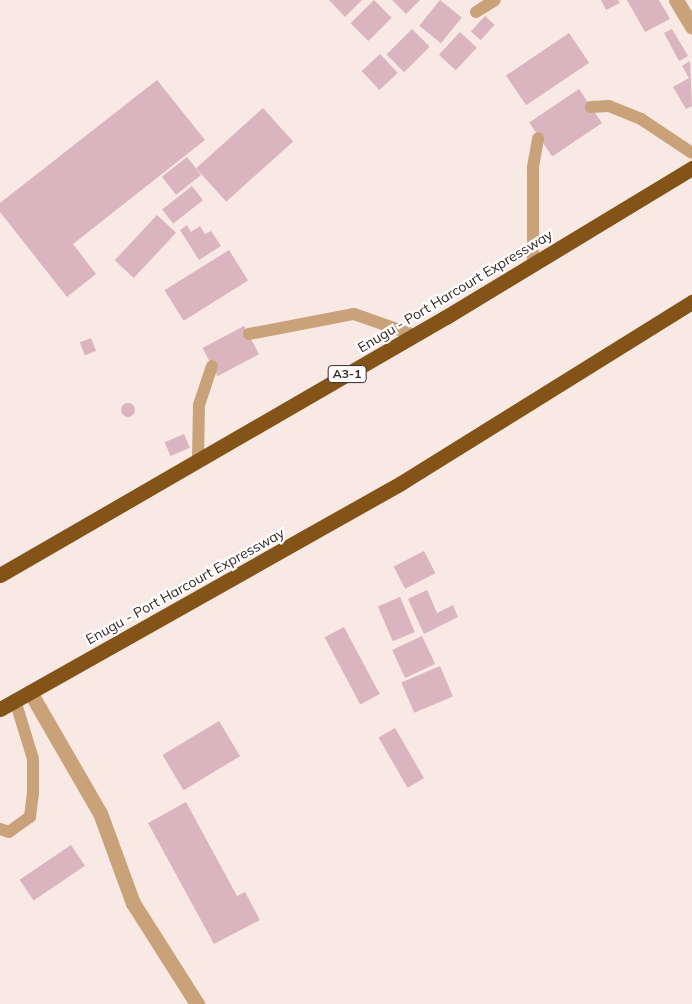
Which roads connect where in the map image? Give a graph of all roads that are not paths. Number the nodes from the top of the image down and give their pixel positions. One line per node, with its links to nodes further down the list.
1 (494, 0): 3 (lane)
2 (676, 0): 4 (street)
3 (476, 12)
4 (692, 27)
5 (591, 107): 7 (lane)
6 (538, 138): 9 (lane)
7 (692, 153)
8 (692, 168): 9 (highway, Enugu - Port Harcourt Expressway / A3-1)
9 (533, 264): 12 (highway, Enugu - Port Harcourt Expressway / A3-1)
10 (692, 302): 16 (highway, Enugu - Port Harcourt Expressway)
11 (249, 334): 12 (lane)
12 (414, 335): 14 (highway, Enugu - Port Harcourt Expressway / A3-1)
13 (212, 366): 14 (lane)
14 (198, 460): 15 (highway, Enugu - Port Harcourt Expressway / A3-1)
15 (0, 575)
16 (30, 692): 17 (highway, Enugu - Port Harcourt Expressway); 20 (street)
17 (15, 700): 18 (highway, Enugu - Port Harcourt Expressway); 19 (lane)
18 (0, 709)
19 (0, 830)
20 (198, 1004)

